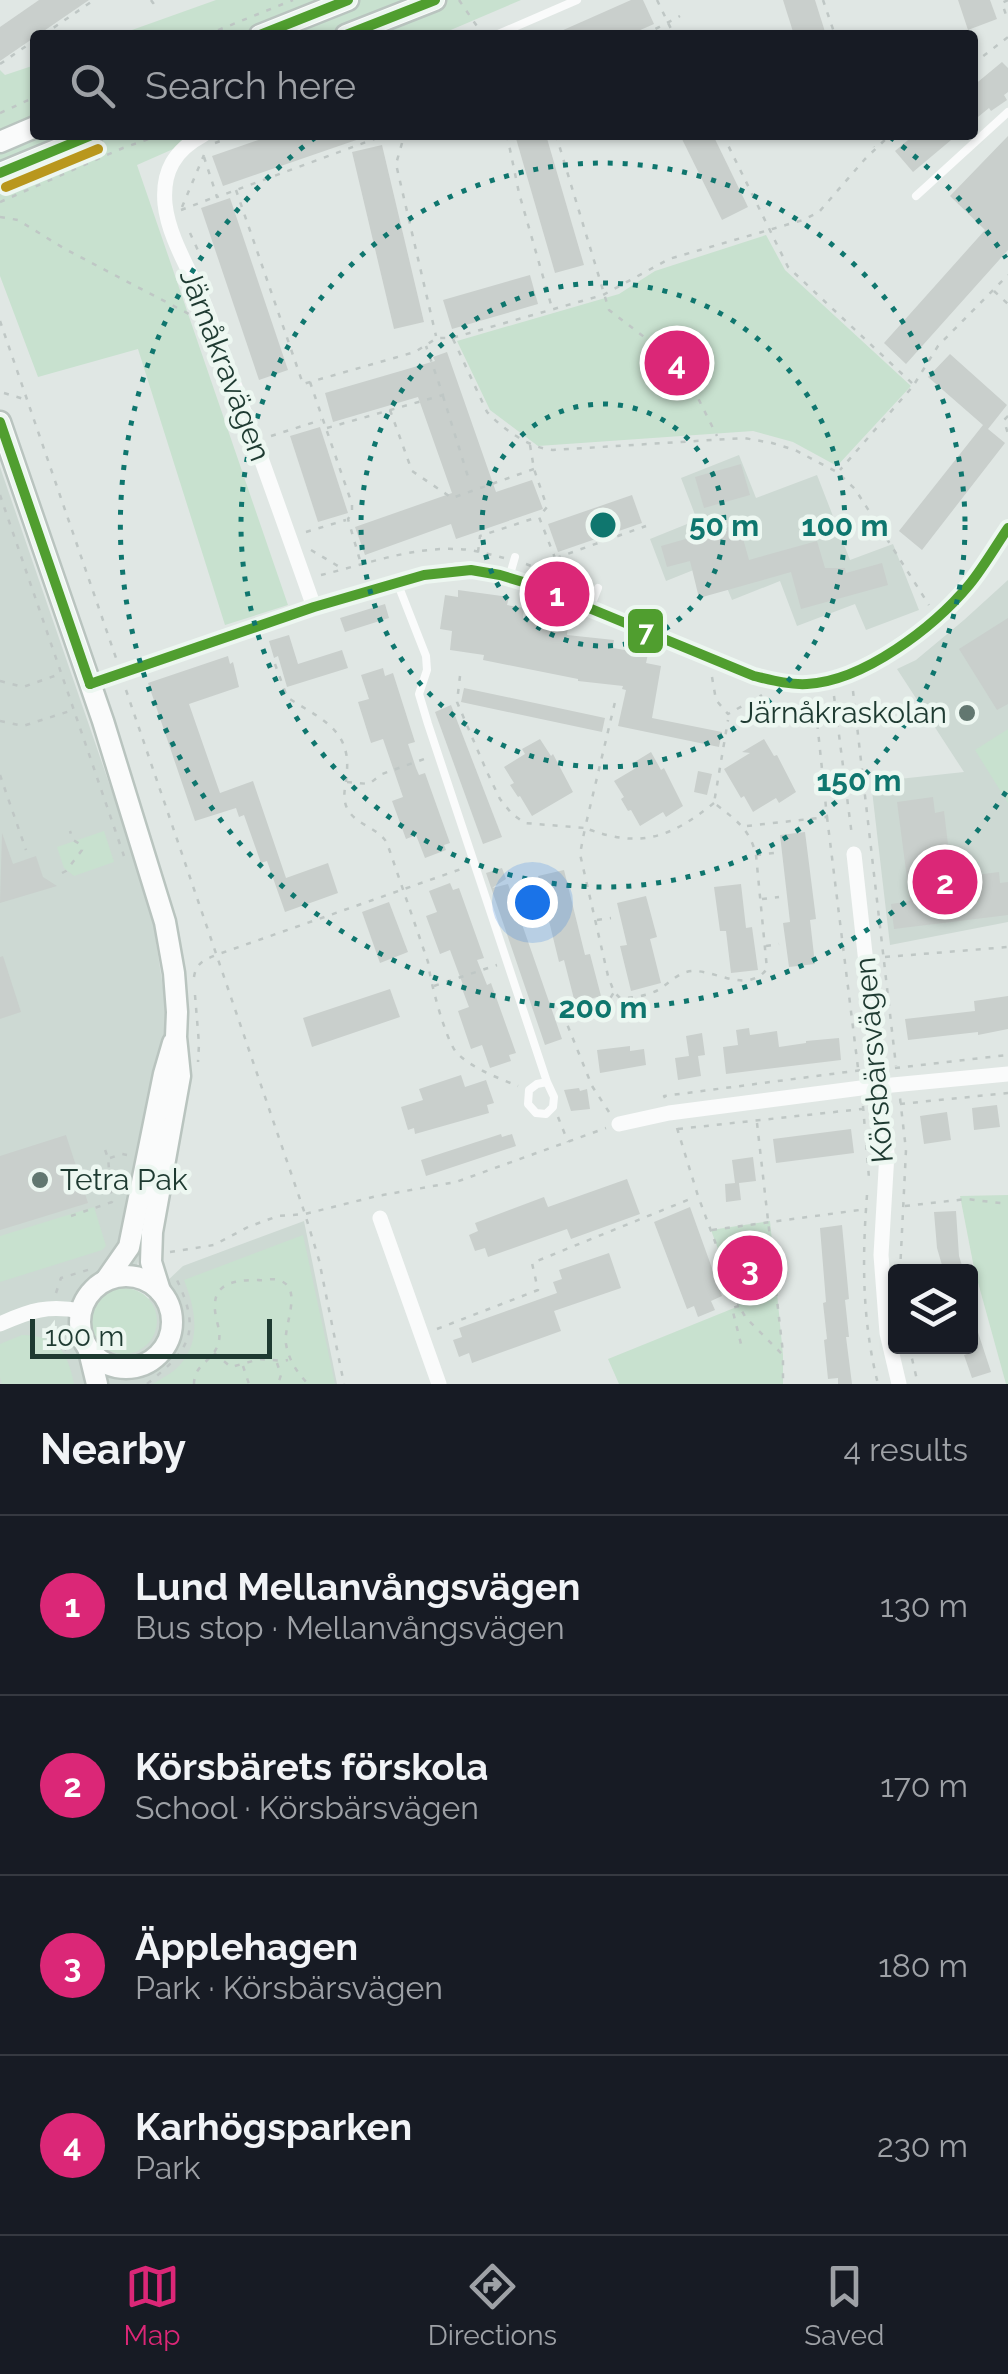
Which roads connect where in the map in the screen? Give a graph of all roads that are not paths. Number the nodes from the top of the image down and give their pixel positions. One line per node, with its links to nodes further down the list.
1 (348, 0): 4 (main road)
2 (435, 0): 5 (main road)
3 (578, 0): 6 (lane)
4 (273, 30)
5 (359, 30)
6 (508, 30)
7 (1008, 112): 9 (lane)
8 (30, 129): 13 (main road)
9 (978, 139)
10 (80, 140): 14 (main road)
11 (195, 140): 21 (street, Järnåkravägen)
12 (977, 140): 15 (lane)
13 (0, 142)
14 (0, 173)
15 (916, 196)
16 (0, 422): 22 (main road)
17 (1008, 528): 19 (street)
18 (514, 559): 19 (lane)
19 (509, 578): 20 (street)
20 (397, 582): 21 (street); 26 (lane)
21 (314, 607): 22 (street)
22 (90, 684): 24 (main road)
23 (854, 854): 27 (street, Körsbärsvägen)
24 (176, 1037): 30 (main road); 31 (main road)
25 (1008, 1074): 27 (street)
26 (547, 1082): 26 (lane)
27 (878, 1086): 28 (street); 39 (street, Körsbärsvägen)
28 (618, 1124)
29 (380, 1218): 38 (street)
30 (100, 1274): 31 (main road); 32 (main road)
31 (160, 1291): 35 (main road)
32 (81, 1311): 33 (street); 34 (main road)
33 (0, 1324)
34 (80, 1354): 35 (main road); 36 (main road)
35 (137, 1366): 37 (main road)
36 (97, 1384)
37 (124, 1384)
38 (439, 1384)
39 (899, 1384)

